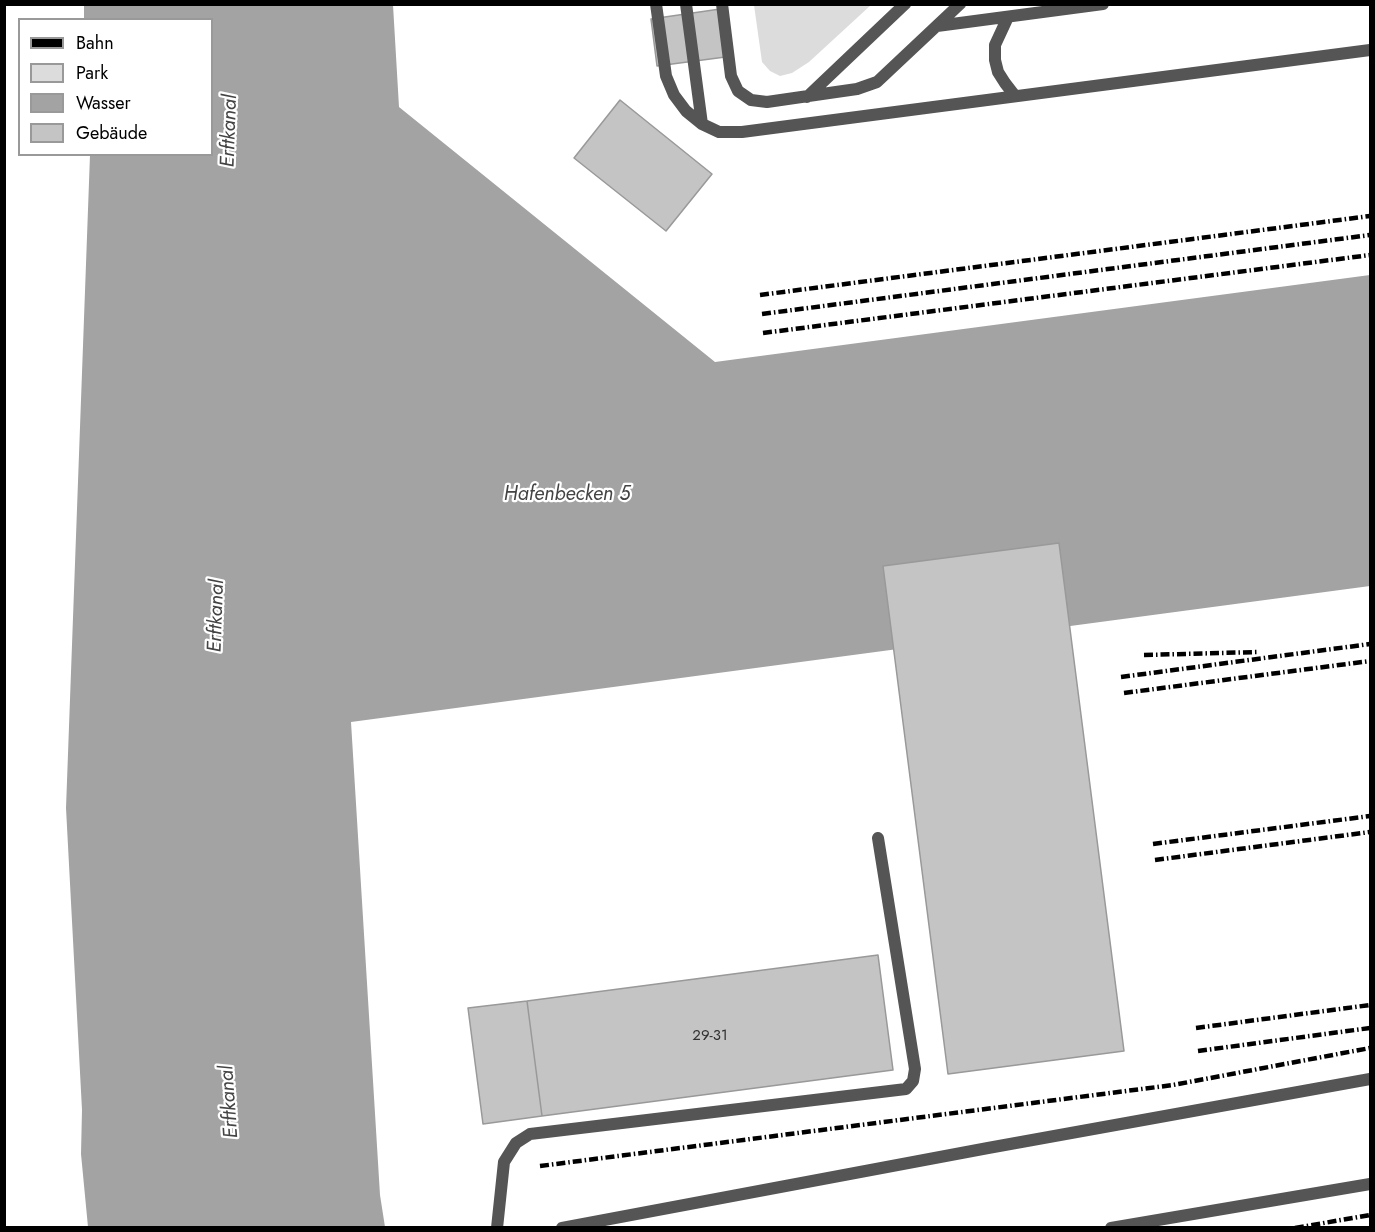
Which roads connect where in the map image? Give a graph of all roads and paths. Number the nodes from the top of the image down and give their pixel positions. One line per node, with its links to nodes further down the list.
1 (656, 4): 12 (lane)
2 (686, 4): 12 (lane)
3 (722, 4): 11 (lane)
4 (905, 4): 11 (lane)
5 (960, 4): 8 (lane)
6 (1103, 4): 7 (lane)
7 (1008, 17): 8 (lane); 10 (lane)
8 (937, 26): 11 (lane)
9 (1371, 50): 10 (lane)
10 (1016, 96): 12 (lane)
11 (807, 97)
12 (702, 124)
13 (878, 838): 16 (lane)
14 (1371, 1079): 17 (lane)
15 (1371, 1184): 18 (lane)
16 (497, 1227)
17 (562, 1227)
18 (1111, 1227)

